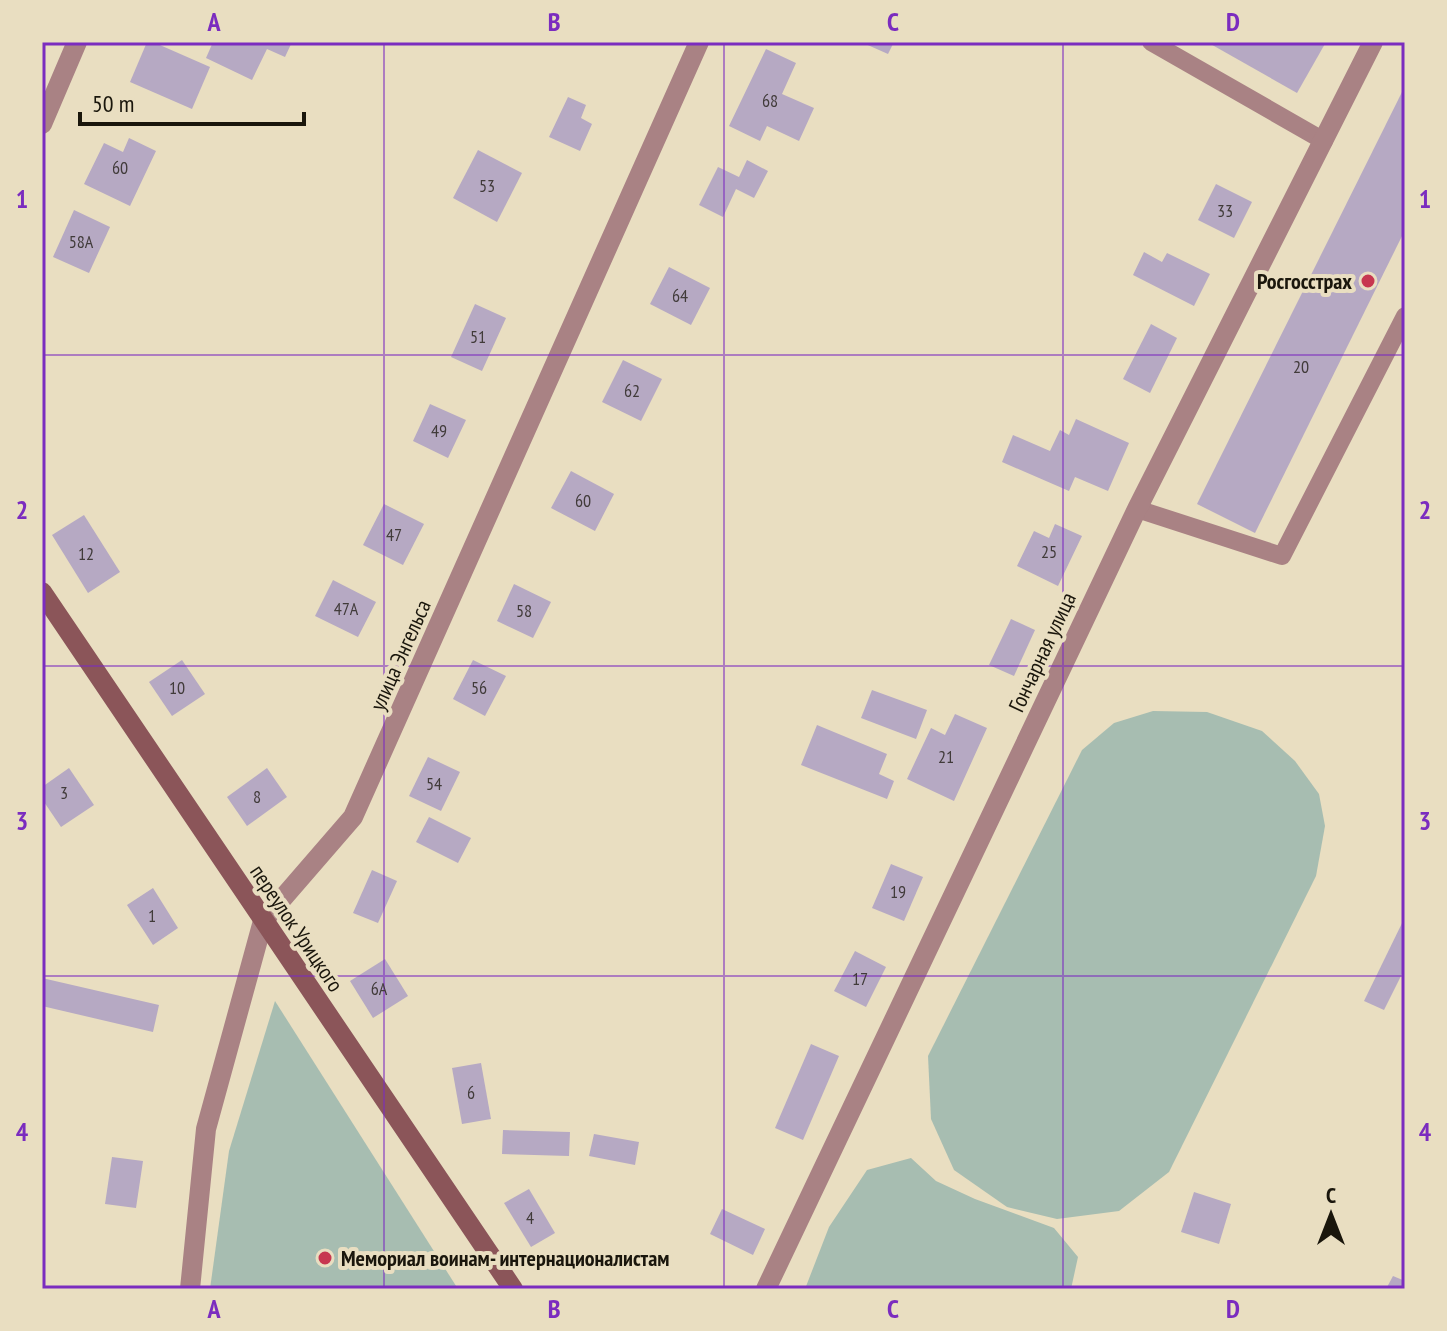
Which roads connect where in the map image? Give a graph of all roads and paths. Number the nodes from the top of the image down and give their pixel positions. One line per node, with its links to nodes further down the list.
1 (77, 42): 5 (street)
2 (699, 42): 10 (street, улица Энгельса)
3 (1151, 42): 6 (lane)
4 (1373, 42): 6 (street, Гончарная улица)
5 (42, 124)
6 (1324, 141): 8 (street, Гончарная улица)
7 (1405, 316): 8 (lane)
8 (1137, 509): 13 (street, Гончарная улица)
9 (42, 592): 10 (street, переулок Урицкого)
10 (263, 921): 11 (street, улица Энгельса); 12 (street, переулок Урицкого)
11 (190, 1289)
12 (513, 1289)
13 (766, 1289)

